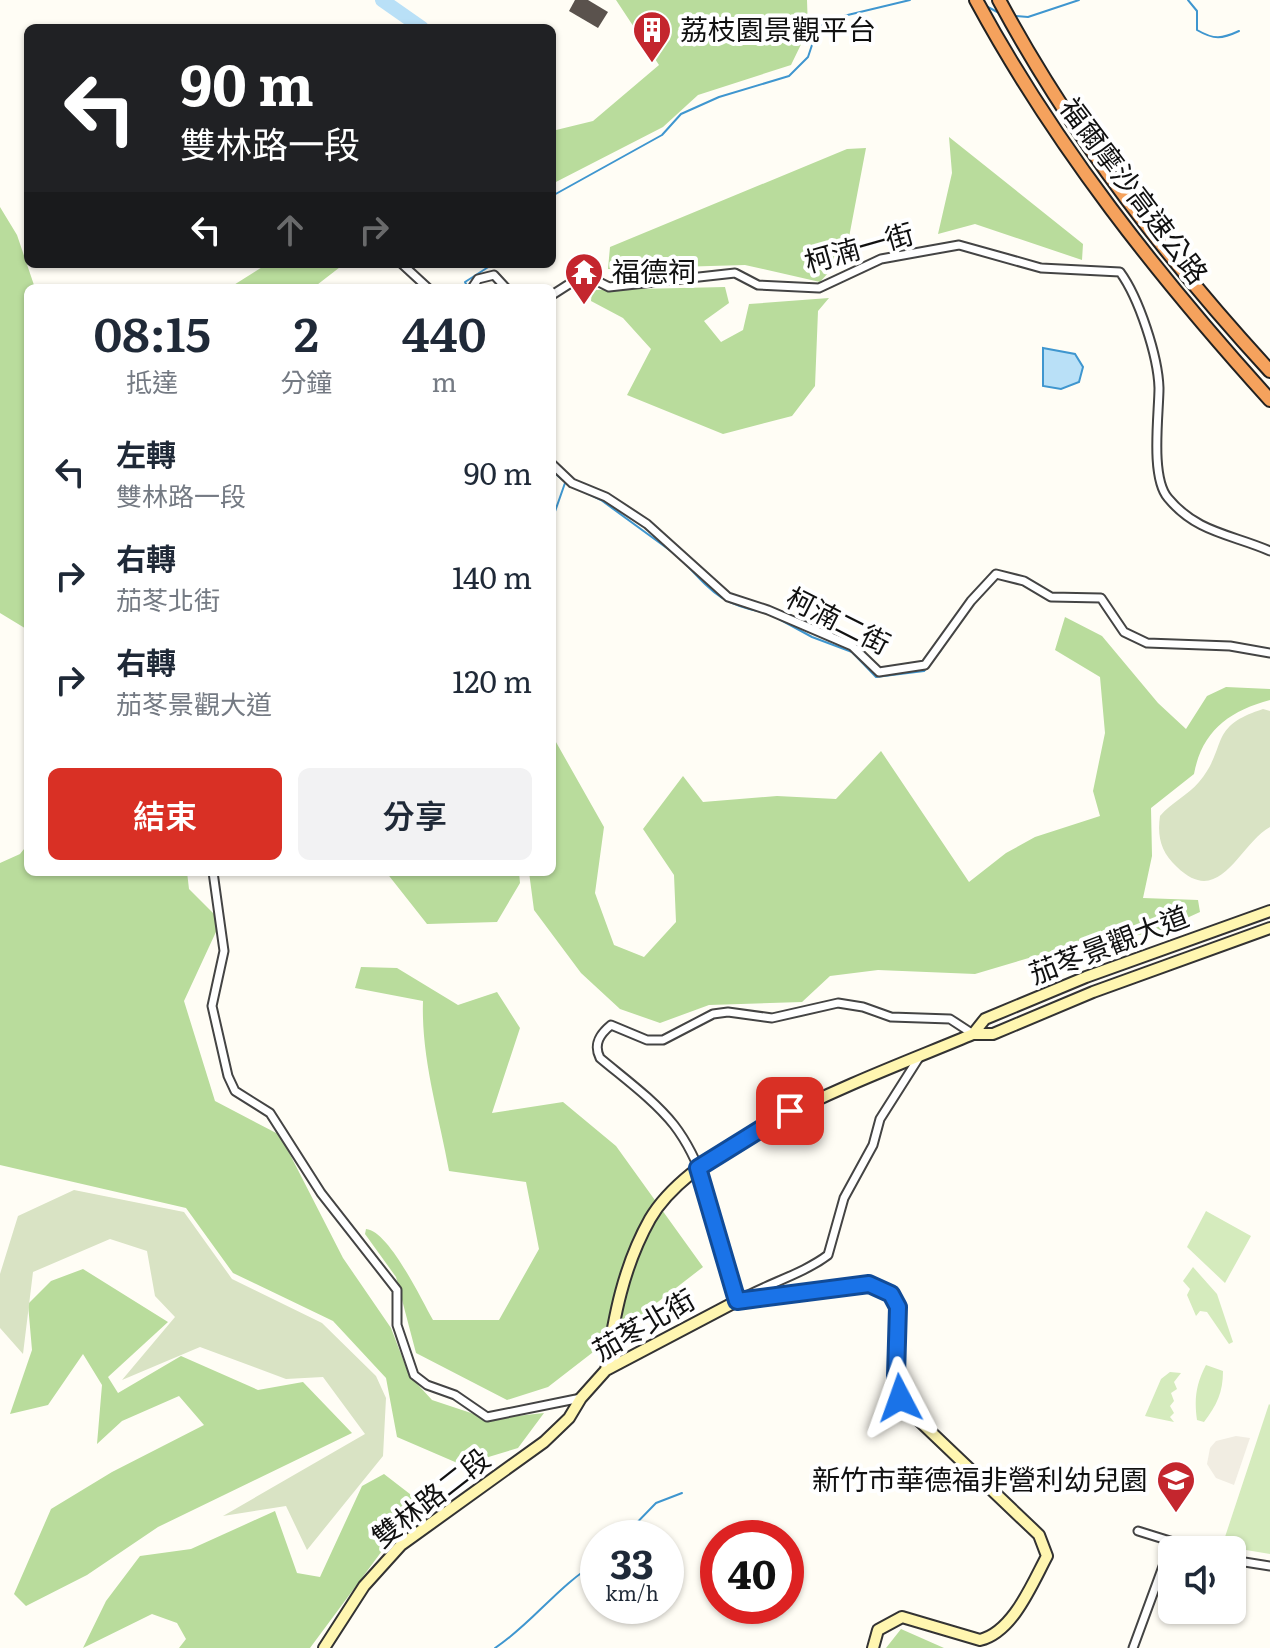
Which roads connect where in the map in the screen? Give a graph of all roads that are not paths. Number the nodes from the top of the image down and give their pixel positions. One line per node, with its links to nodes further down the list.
1 (976, 0): 9 (highway, 福爾摩沙高速公路)
2 (999, 0): 8 (highway, 福爾摩沙高速公路)
3 (406, 268): 4 (street)
4 (424, 284)
5 (475, 284): 6 (street)
6 (502, 284)
7 (556, 292): 11 (street, 柯湳一街)
8 (1270, 371)
9 (1268, 397)
10 (556, 468): 12 (street, 柯湳二街)
11 (1270, 551)
12 (1270, 653)
13 (214, 876): 21 (street, 茄苳北街)
14 (1270, 911): 16 (street, 茄苳景觀大道)
15 (1270, 928): 16 (street, 茄苳景觀大道)
16 (973, 1034): 17 (street, 茄苳景觀大道); 18 (street, 茄苳北街)
17 (920, 1056): 18 (street, 茄苳景觀大道); 19 (street)
18 (698, 1168): 19 (street, 茄苳北街); 20 (street, 茄苳景觀大道)
19 (737, 1301): 20 (street, 茄苳北街); 28 (street)
20 (606, 1370): 21 (street, 茄苳北街)
21 (581, 1398): 27 (street, 雙林路二段)
22 (1138, 1531): 23 (street)
23 (1158, 1537)
24 (1246, 1562): 25 (street)
25 (1270, 1566)
26 (1158, 1580): 29 (street)
27 (324, 1648)
28 (873, 1648)
29 (1133, 1648)

